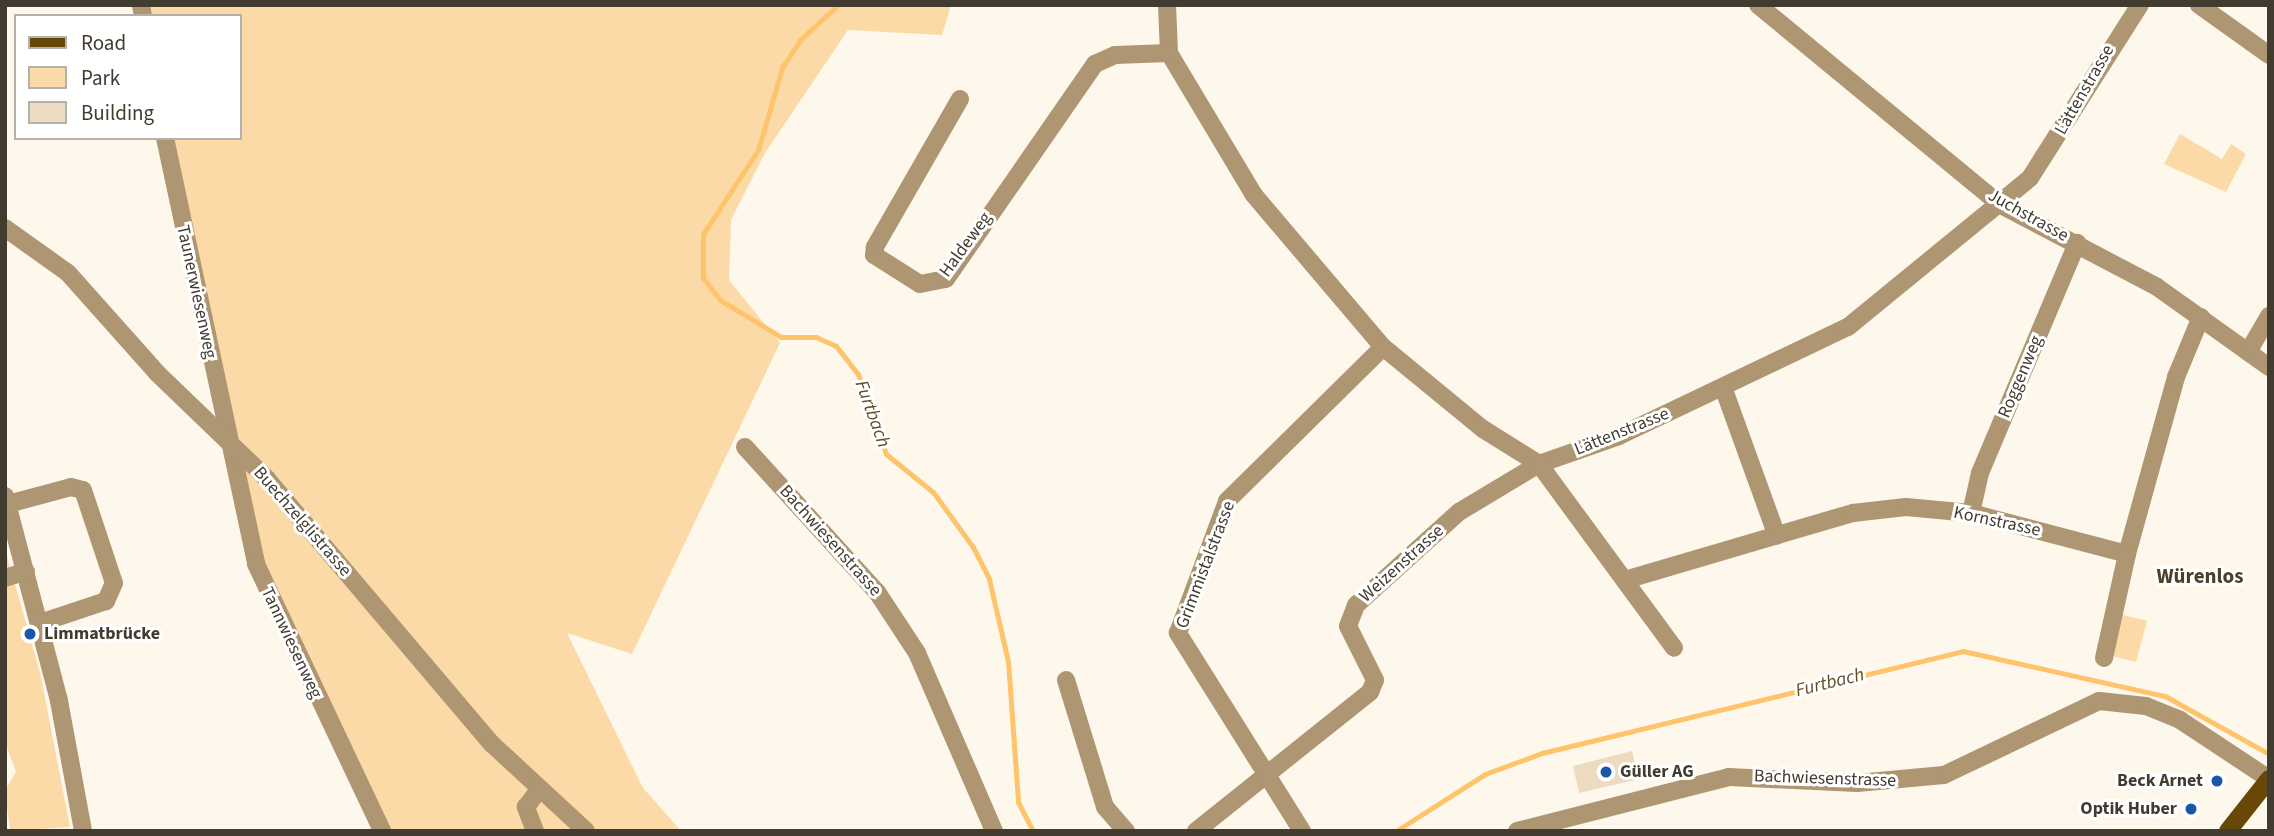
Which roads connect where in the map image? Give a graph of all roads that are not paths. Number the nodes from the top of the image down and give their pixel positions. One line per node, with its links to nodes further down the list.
1 (1758, 5): 9 (street, Juchstrasse)
2 (2140, 5): 9 (street, Lättenstrasse)
3 (2199, 5): 6 (street)
4 (1167, 9): 5 (street)
5 (1169, 53): 7 (street, Haldeweg); 14 (street)
6 (2269, 55)
7 (960, 99)
8 (165, 140): 18 (street, Taunerwiesenweg)
9 (2001, 205): 11 (street, Juchstrasse); 17 (street, Lättenstrasse)
10 (5, 228): 18 (street, Buechzelglistrasse)
11 (2077, 243): 13 (street, Juchstrasse); 22 (street, Roggenweg)
12 (2269, 316): 15 (street)
13 (2201, 317): 15 (street, Juchstrasse); 24 (street)
14 (1383, 347): 20 (street); 33 (street, Grimmistalstrasse)
15 (2248, 352): 16 (street, Juchstrasse)
16 (2269, 367)
17 (1723, 387): 20 (street, Lättenstrasse); 23 (street)
18 (232, 445): 34 (street, Buechzelglistrasse); 36 (street, Tannwiesenweg)
19 (746, 447): 39 (street, Bachwiesenstrasse)
20 (1539, 464): 27 (street); 33 (street, Weizenstrasse)
21 (6, 500): 25 (street); 28 (street)
22 (1971, 513): 23 (street, Kornstrasse); 24 (street, Kornstrasse)
23 (1777, 536): 27 (street, Kornstrasse)
24 (2127, 554): 30 (street)
25 (26, 571): 26 (street); 28 (street)
26 (5, 578)
27 (1625, 580): 29 (street)
28 (40, 623): 35 (street)
29 (1674, 648)
30 (2104, 658)
31 (1066, 680): 40 (street)
32 (2269, 779): 43 (street, Bachwiesenstrasse); 44 (main road)
33 (1265, 780): 41 (street, Weizenstrasse); 42 (street)
34 (538, 792): 37 (street); 38 (street, Buechzelglistrasse)
35 (83, 831)
36 (383, 831)
37 (535, 831)
38 (586, 831)
39 (994, 831)
40 (1126, 831)
41 (1196, 831)
42 (1301, 831)
43 (1517, 831)
44 (2228, 831)

